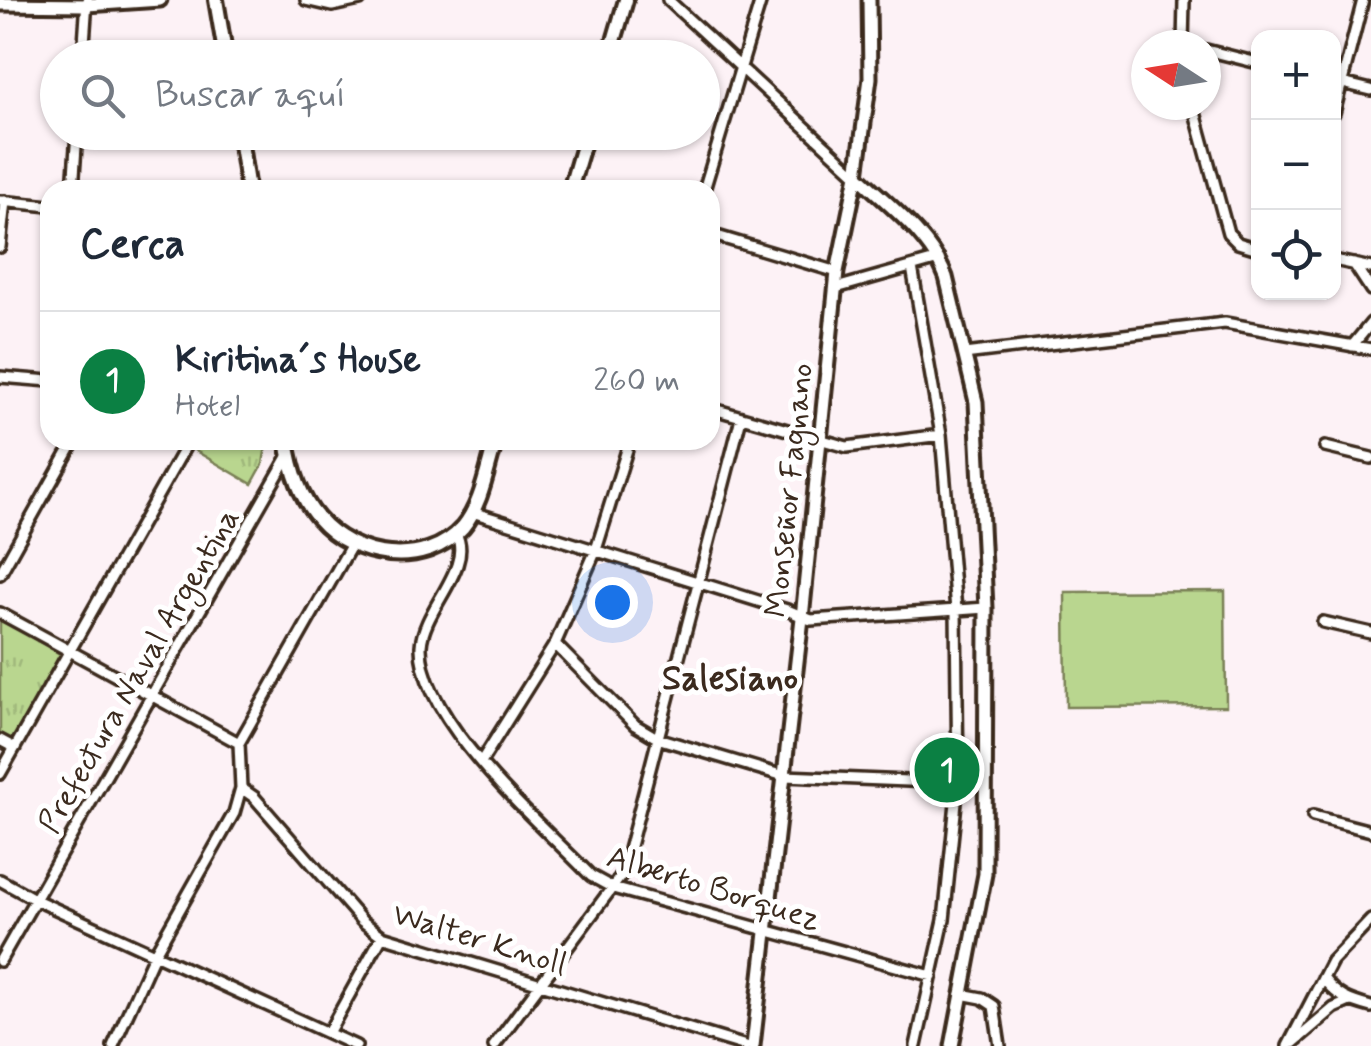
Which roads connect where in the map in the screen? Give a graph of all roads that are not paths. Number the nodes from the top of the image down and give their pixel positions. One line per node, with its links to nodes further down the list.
1 (160, 0): 11 (street)
2 (216, 0): 15 (main road)
3 (306, 0): 4 (street)
4 (360, 0)
5 (626, 0): 16 (main road)
6 (668, 0): 17 (street)
7 (761, 0): 21 (street)
8 (869, 0): 31 (street, Monseñor Fagnano)
9 (1184, 0): 13 (street)
10 (1363, 0): 22 (street)
11 (87, 2): 12 (street); 14 (street)
12 (0, 4)
13 (1183, 30)
14 (84, 40)
15 (223, 40)
16 (614, 40)
17 (713, 40)
18 (720, 46): 21 (street)
19 (1221, 54): 20 (street)
20 (1251, 61)
21 (741, 65): 26 (street); 31 (street)
22 (1341, 72)
23 (1341, 83): 24 (street)
24 (1371, 90)
25 (1198, 120): 40 (street)
26 (720, 136)
27 (76, 150): 32 (street)
28 (241, 150): 33 (main road)
29 (582, 150): 34 (main road)
30 (716, 150): 35 (street)
31 (857, 175): 41 (street); 46 (street, Monseñor Fagnano)
32 (74, 180)
33 (246, 180)
34 (573, 180)
35 (707, 180)
36 (2, 201): 37 (street); 39 (street)
37 (40, 205)
38 (720, 237): 46 (street)
39 (0, 247)
40 (1251, 247)
41 (939, 259): 44 (street); 52 (street)
42 (1341, 261): 43 (street)
43 (1354, 264): 45 (street); 48 (street)
44 (912, 267): 47 (street); 57 (street)
45 (1371, 268)
46 (837, 272): 47 (street, Monseñor Fagnano)
47 (836, 288): 58 (street, Monseñor Fagnano)
48 (1371, 290)
49 (1371, 323): 50 (street)
50 (1352, 346): 51 (street); 52 (street)
51 (1371, 349)
52 (964, 354): 73 (street)
53 (0, 377): 54 (street)
54 (40, 381)
55 (720, 411): 56 (street)
56 (741, 418): 58 (street); 72 (street)
57 (941, 434): 58 (street); 74 (street)
58 (820, 441): 76 (street, Monseñor Fagnano)
59 (1324, 447): 66 (street)
60 (68, 450): 71 (street)
61 (183, 450): 80 (street)
62 (286, 450): 81 (street, Prefectura Naval Argentina)
63 (289, 450): 69 (main road)
64 (493, 450): 67 (main road)
65 (627, 450): 70 (street)
66 (1371, 458)
67 (472, 512): 68 (main road); 70 (street)
68 (456, 534): 69 (main road); 86 (street, Alberto Borquez)
69 (352, 544): 84 (street)
70 (596, 550): 72 (street); 79 (street)
71 (0, 574)
72 (696, 584): 76 (street); 82 (street)
73 (986, 608): 74 (street); 104 (street)
74 (956, 610): 76 (street); 89 (street)
75 (0, 613): 80 (street)
76 (802, 618): 88 (street, Monseñor Fagnano)
77 (1323, 622): 78 (street)
78 (1371, 634)
79 (555, 644): 82 (street); 86 (street)
80 (71, 651): 81 (street); 85 (street)
81 (153, 696): 84 (street); 95 (street, Prefectura Naval Argentina)
82 (657, 738): 88 (street); 94 (street)
83 (0, 740): 85 (street)
84 (240, 742): 90 (street)
85 (15, 748): 87 (street)
86 (481, 762): 94 (street, Alberto Borquez)
87 (0, 774)
88 (784, 776): 89 (street); 97 (street, Monseñor Fagnano)
89 (958, 782): 101 (street)
90 (241, 788): 98 (street, Walter Knoll); 99 (street)
91 (1312, 816): 92 (street)
92 (1371, 831)
93 (0, 880): 95 (street)
94 (612, 888): 97 (street, Alberto Borquez); 103 (street)
95 (36, 900): 99 (street); 100 (street, Prefectura Naval Argentina)
96 (1371, 920): 102 (street)
97 (767, 932): 101 (street, Alberto Borquez); 111 (street, Monseñor Fagnano)
98 (382, 936): 103 (street, Walter Knoll); 107 (street)
99 (155, 953): 107 (street); 108 (street)
100 (0, 960)
101 (932, 976): 112 (street)
102 (1324, 978): 105 (street); 115 (street)
103 (541, 983): 110 (street); 111 (street, Walter Knoll)
104 (962, 994): 113 (street); 114 (street)
105 (1350, 1001): 106 (street); 115 (street)
106 (1371, 1006)
107 (328, 1033): 109 (street)
108 (113, 1046)
109 (356, 1046)
110 (494, 1046)
111 (749, 1046)
112 (916, 1046)
113 (952, 1046)
114 (1000, 1046)
115 (1289, 1046)

